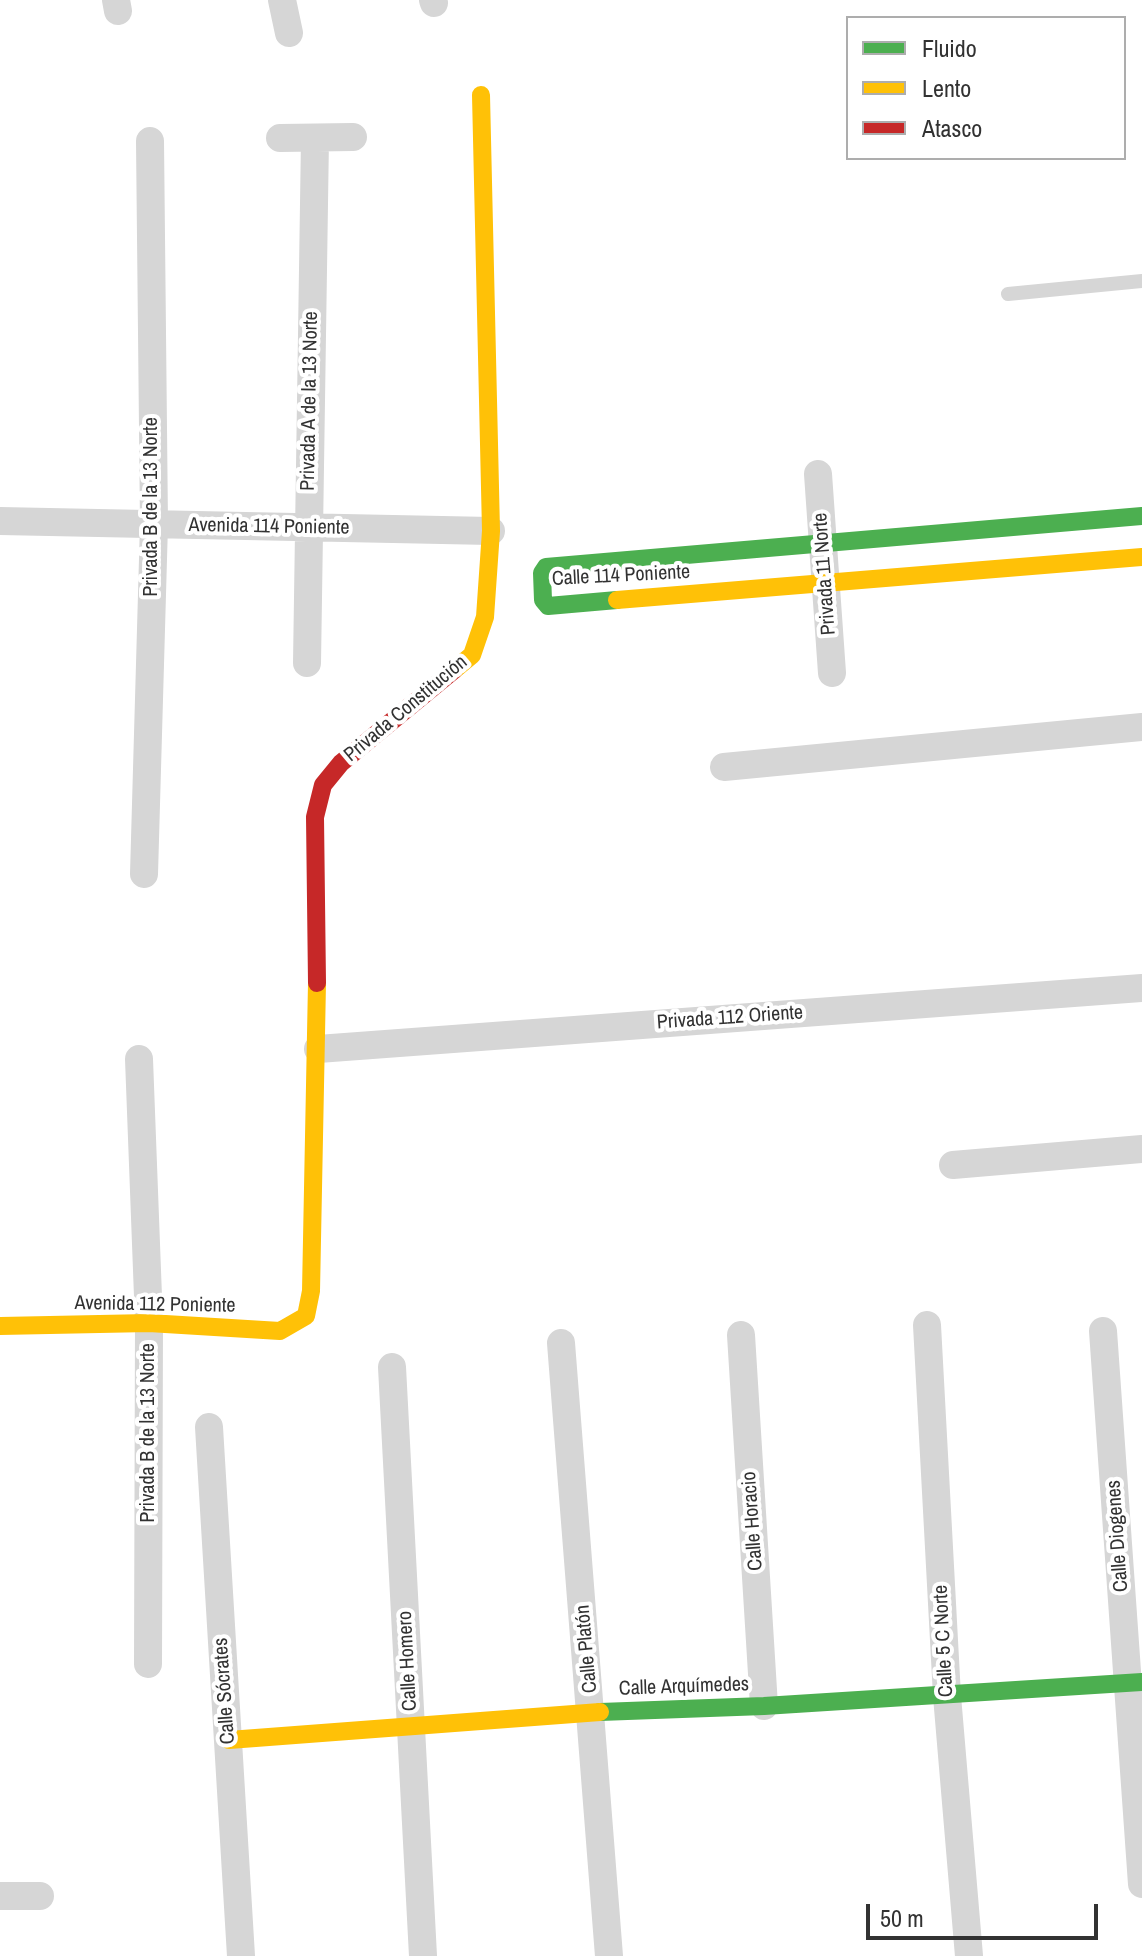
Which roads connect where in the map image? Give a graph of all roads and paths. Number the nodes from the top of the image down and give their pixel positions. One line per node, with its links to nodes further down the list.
1 (282, 0): 2 (street)
2 (289, 33)
3 (481, 95): 16 (street, Privada Constitución)
4 (353, 137): 6 (street)
5 (280, 138): 6 (street)
6 (315, 138): 14 (street, Privada A de la 13 Norte)
7 (150, 141): 13 (street, Privada B de la 13 Norte)
8 (1142, 281): 9 (lane)
9 (1008, 294)
10 (818, 474): 17 (street, Privada 11 Norte)
11 (1142, 516): 15 (street, Calle 114 Poniente)
12 (0, 521): 13 (street, Avenida 114 Poniente)
13 (154, 524): 14 (street, Avenida 114 Poniente); 25 (street, Privada B de la 13 Norte)
14 (306, 527): 16 (street, Avenida 114 Poniente); 21 (street, Privada A de la 13 Norte)
15 (984, 530): 17 (street, Calle 114 Poniente); 19 (street)
16 (491, 531): 27 (street, Privada Constitución)
17 (823, 544): 20 (street, Privada 11 Norte); 20 (street, Calle 114 Poniente)
18 (1142, 557): 19 (street, Calle 114 Poniente)
19 (990, 570): 20 (street, Calle 114 Poniente)
20 (826, 583): 22 (street, Privada 11 Norte)
21 (307, 663)
22 (832, 673)
23 (1142, 727): 24 (street)
24 (724, 767)
25 (144, 874)
26 (1142, 988): 27 (street, Privada 112 Oriente)
27 (318, 1049): 31 (street, Privada Constitución)
28 (139, 1059): 32 (street, Privada B de la 13 Norte)
29 (1142, 1149): 30 (street)
30 (953, 1165)
31 (306, 1316): 32 (street, Avenida 112 Poniente)
32 (149, 1323): 34 (street, Avenida 112 Poniente); 40 (street, Privada B de la 13 Norte)
33 (927, 1325): 42 (street, Calle 5 C Norte)
34 (0, 1326)
35 (1103, 1331): 41 (street, Calle Diogenes)
36 (741, 1335): 43 (street, Calle Horacio)
37 (561, 1343): 44 (street, Calle Platón)
38 (392, 1367): 45 (street, Calle Homero)
39 (209, 1427): 46 (street, Calle Sócrates)
40 (148, 1664)
41 (1136, 1683): 42 (street, Calle Arquímedes); 47 (street, Calle Diogenes)
42 (947, 1696): 43 (street, Calle Arquímedes); 53 (street, Calle 5 C Norte)
43 (764, 1706): 44 (street, Calle Arquímedes)
44 (593, 1712): 45 (street, Calle Arquímedes); 52 (street, Calle Platón)
45 (411, 1726): 46 (street, Calle Arquímedes); 51 (street, Calle Homero)
46 (229, 1740): 50 (street, Calle Sócrates)
47 (1142, 1884)
48 (0, 1896): 49 (street)
49 (40, 1896)
50 (241, 1956)
51 (423, 1956)
52 (609, 1956)
53 (969, 1956)

